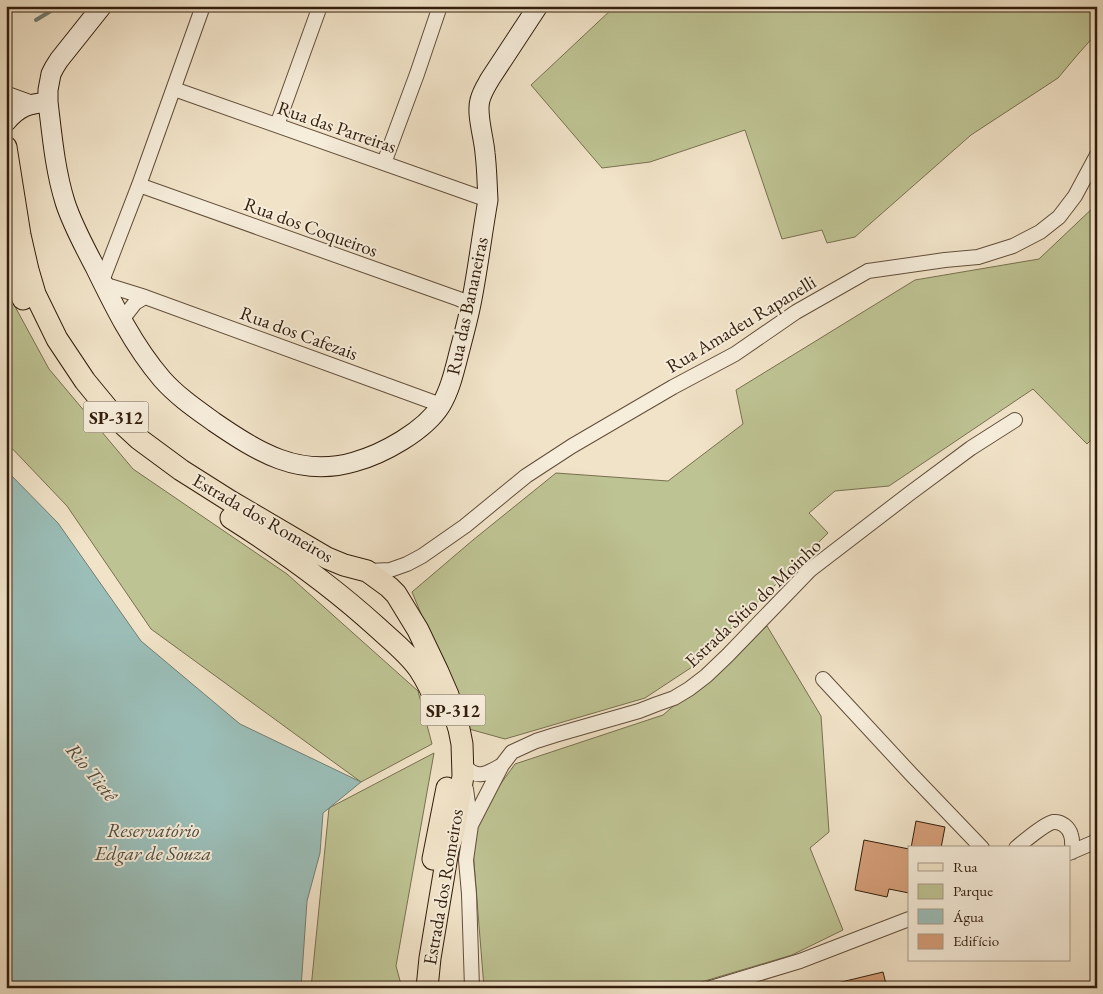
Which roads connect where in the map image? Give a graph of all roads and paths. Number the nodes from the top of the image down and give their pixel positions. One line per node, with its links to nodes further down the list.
1 (102, 6): 8 (street, Rua das Bananeiras)
2 (204, 6): 6 (street)
3 (320, 6): 11 (street)
4 (440, 6): 14 (street)
5 (538, 6): 16 (street, Rua das Bananeiras)
6 (174, 89): 11 (street, Rua das Parreiras); 15 (street)
7 (6, 96): 9 (street)
8 (48, 102): 9 (street); 18 (street, Rua das Bananeiras)
9 (28, 104): 10 (street)
10 (6, 122)
11 (277, 125): 14 (street, Rua das Parreiras)
12 (7, 152): 25 (main road, Estrada dos Romeiros / SP-312)
13 (1097, 155): 24 (street, Rua Amadeu Rapanelli)
14 (384, 163): 16 (street, Rua das Parreiras)
15 (139, 185): 18 (street); 20 (street, Rua dos Coqueiros)
16 (488, 200): 20 (street, Rua das Bananeiras)
17 (6, 254): 27 (main road, Estrada dos Romeiros / SP-312)
18 (102, 282): 19 (street, Rua dos Cafezais); 21 (street, Rua das Bananeiras)
19 (145, 297): 21 (street); 22 (street, Rua dos Cafezais)
20 (471, 304): 22 (street, Rua das Bananeiras)
21 (121, 321): 22 (street, Rua das Bananeiras)
22 (440, 405)
23 (1015, 420): 30 (street, Estrada Sítio do Moinho)
24 (407, 564): 25 (street, Rua Amadeu Rapanelli); 26 (street)
25 (365, 570): 26 (main road, Estrada dos Romeiros / SP-312); 27 (main road)
26 (398, 597): 28 (main road); 31 (main road, Estrada dos Romeiros / SP-312)
27 (344, 600): 28 (main road, Estrada dos Romeiros / SP-312)
28 (370, 621): 32 (main road, Estrada dos Romeiros / SP-312)
29 (823, 679): 35 (street)
30 (502, 765): 31 (street); 33 (street, Estrada Sítio do Moinho)
31 (463, 770): 33 (main road, Estrada dos Romeiros / SP-312)
32 (447, 790): 33 (main road); 39 (main road, Estrada dos Romeiros / SP-312)
33 (462, 828): 40 (main road, Estrada dos Romeiros / SP-312); 41 (street)
34 (1097, 841): 37 (street)
35 (980, 846)
36 (1019, 846): 37 (street)
37 (1071, 852)
38 (908, 920): 42 (street)
39 (414, 988)
40 (428, 988)
41 (472, 988)
42 (711, 988)

